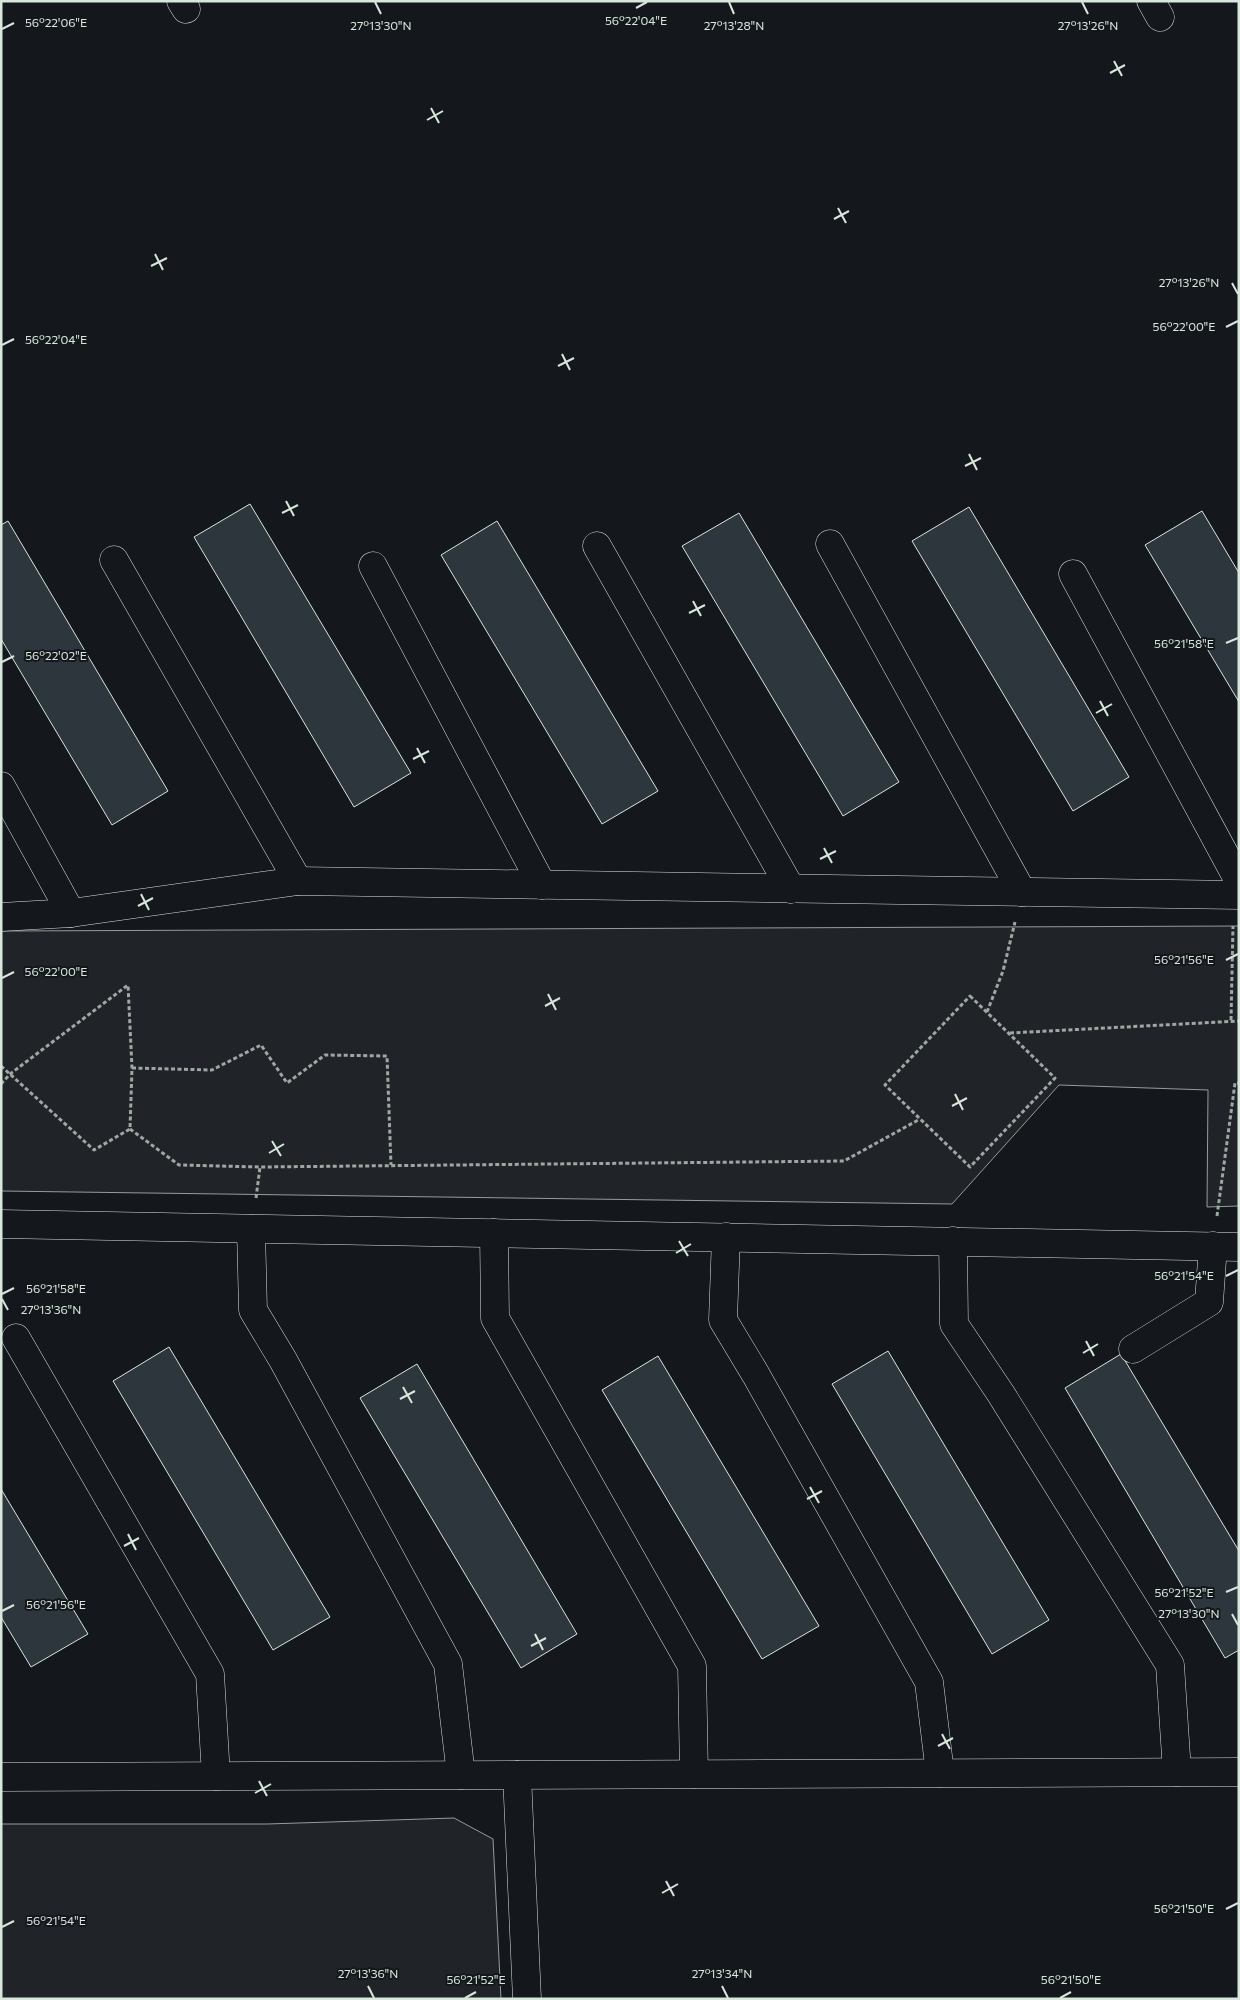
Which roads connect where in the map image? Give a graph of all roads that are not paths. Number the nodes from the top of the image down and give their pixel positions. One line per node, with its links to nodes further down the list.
1 (830, 544): 11 (street)
2 (597, 546): 9 (street)
3 (114, 560): 7 (street)
4 (373, 566): 8 (street)
5 (1073, 574): 10 (street)
6 (1, 786): 12 (street)
7 (298, 880): 8 (street); 12 (street)
8 (542, 884): 9 (street)
9 (791, 889): 11 (street)
10 (1237, 891): 11 (street)
11 (1022, 892)
12 (71, 913): 13 (street)
13 (1, 917)
14 (1, 1224): 15 (street)
15 (252, 1228): 16 (street); 26 (street)
16 (494, 1233): 17 (street); 25 (street)
17 (726, 1237): 18 (street); 24 (street)
18 (953, 1242): 19 (street); 22 (street)
19 (1226, 1246): 21 (street)
20 (16, 1338): 28 (street)
21 (1133, 1349)
22 (1177, 1772): 23 (street); 24 (street)
23 (1239, 1772)
24 (940, 1773): 25 (street)
25 (694, 1774): 27 (street)
26 (460, 1775): 27 (street); 28 (street)
27 (517, 1775): 30 (street)
28 (216, 1776): 29 (street)
29 (1, 1777)
30 (527, 1999)

